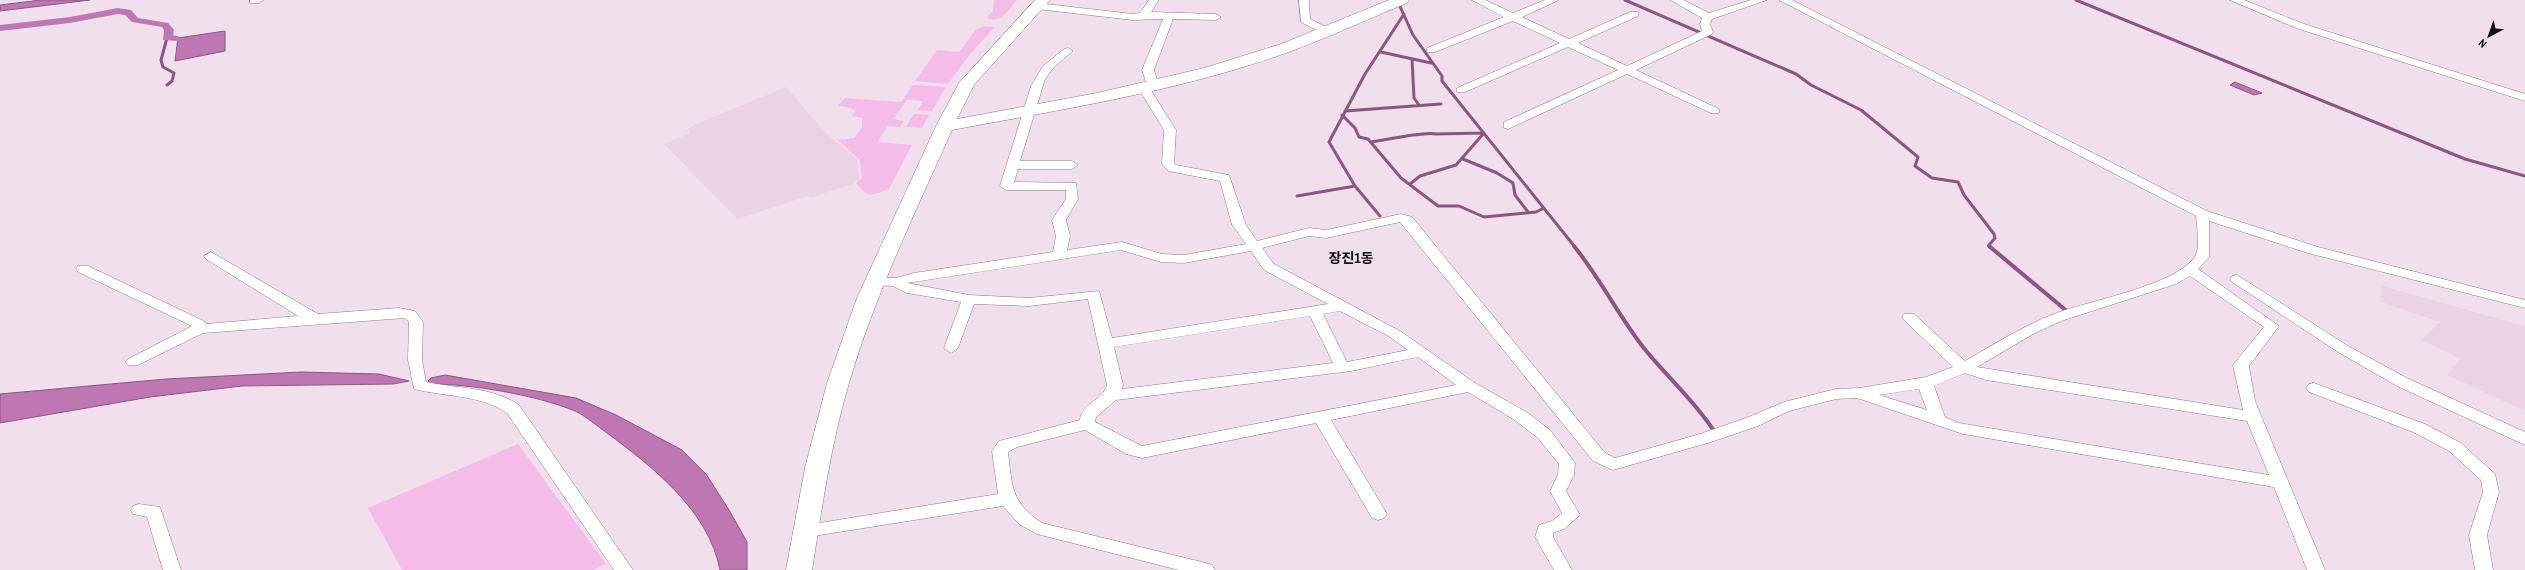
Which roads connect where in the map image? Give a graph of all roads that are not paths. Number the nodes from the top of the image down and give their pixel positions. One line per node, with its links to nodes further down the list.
1 (1154, 0): 12 (street)
2 (1304, 0): 17 (street)
3 (1402, 0): 17 (main road)
4 (1477, 0): 15 (street)
5 (1554, 0): 15 (street)
6 (1675, 0): 16 (street)
7 (1762, 0): 16 (street)
8 (1784, 0): 31 (street)
9 (2235, 0): 24 (street)
10 (1040, 3): 12 (street); 28 (main road)
11 (1634, 14): 18 (street)
12 (1144, 15): 13 (street)
13 (1169, 17): 14 (street); 22 (street)
14 (1216, 17)
15 (1513, 17): 18 (street); 19 (street)
16 (1708, 17): 21 (street)
17 (1326, 31): 22 (main road)
18 (1568, 42): 21 (street); 23 (street)
19 (1431, 50)
20 (1068, 51): 25 (street)
21 (1627, 70): 26 (street); 27 (street)
22 (1148, 87): 25 (main road); 32 (street)
23 (1461, 90)
24 (2525, 98)
25 (1031, 110): 28 (main road); 29 (street)
26 (1715, 111)
27 (1508, 125)
28 (945, 126): 38 (main road)
29 (1014, 165): 30 (street); 33 (street)
30 (1072, 165)
31 (2202, 214): 36 (street); 41 (street)
32 (1252, 246): 33 (street); 42 (street); 56 (street)
33 (1060, 255): 39 (street)
34 (211, 256): 45 (street)
35 (83, 269): 46 (street)
36 (2190, 270): 52 (street); 59 (street)
37 (2237, 279): 62 (street)
38 (875, 281): 39 (street); 67 (main road)
39 (896, 282): 40 (street)
40 (969, 299): 47 (street); 48 (street)
41 (2525, 304)
42 (1343, 306): 43 (street); 49 (street)
43 (1315, 312): 47 (street); 51 (street)
44 (1909, 317): 52 (street)
45 (317, 319): 46 (street); 69 (street)
46 (200, 329): 50 (street)
47 (1106, 344): 57 (street)
48 (951, 348)
49 (1421, 352): 51 (street); 54 (street)
50 (133, 362)
51 (1342, 367): 57 (street)
52 (1964, 368): 53 (street); 59 (street)
53 (1925, 383): 56 (street); 60 (street)
54 (1470, 387): 58 (street); 72 (street)
55 (2314, 388): 74 (street)
56 (1860, 393): 60 (street)
57 (1112, 395): 61 (street)
58 (1321, 417): 61 (street); 66 (street)
59 (2253, 418): 63 (street)
60 (1938, 420): 63 (street)
61 (1087, 424): 64 (street)
62 (2525, 439)
63 (2278, 482): 73 (street)
64 (1006, 498): 67 (street); 71 (street)
65 (139, 510): 68 (street)
66 (1378, 514)
67 (807, 531): 70 (main road)
68 (172, 570)
69 (623, 570)
70 (800, 570)
71 (1206, 570)
72 (1563, 570)
73 (2316, 570)
74 (2484, 570)

